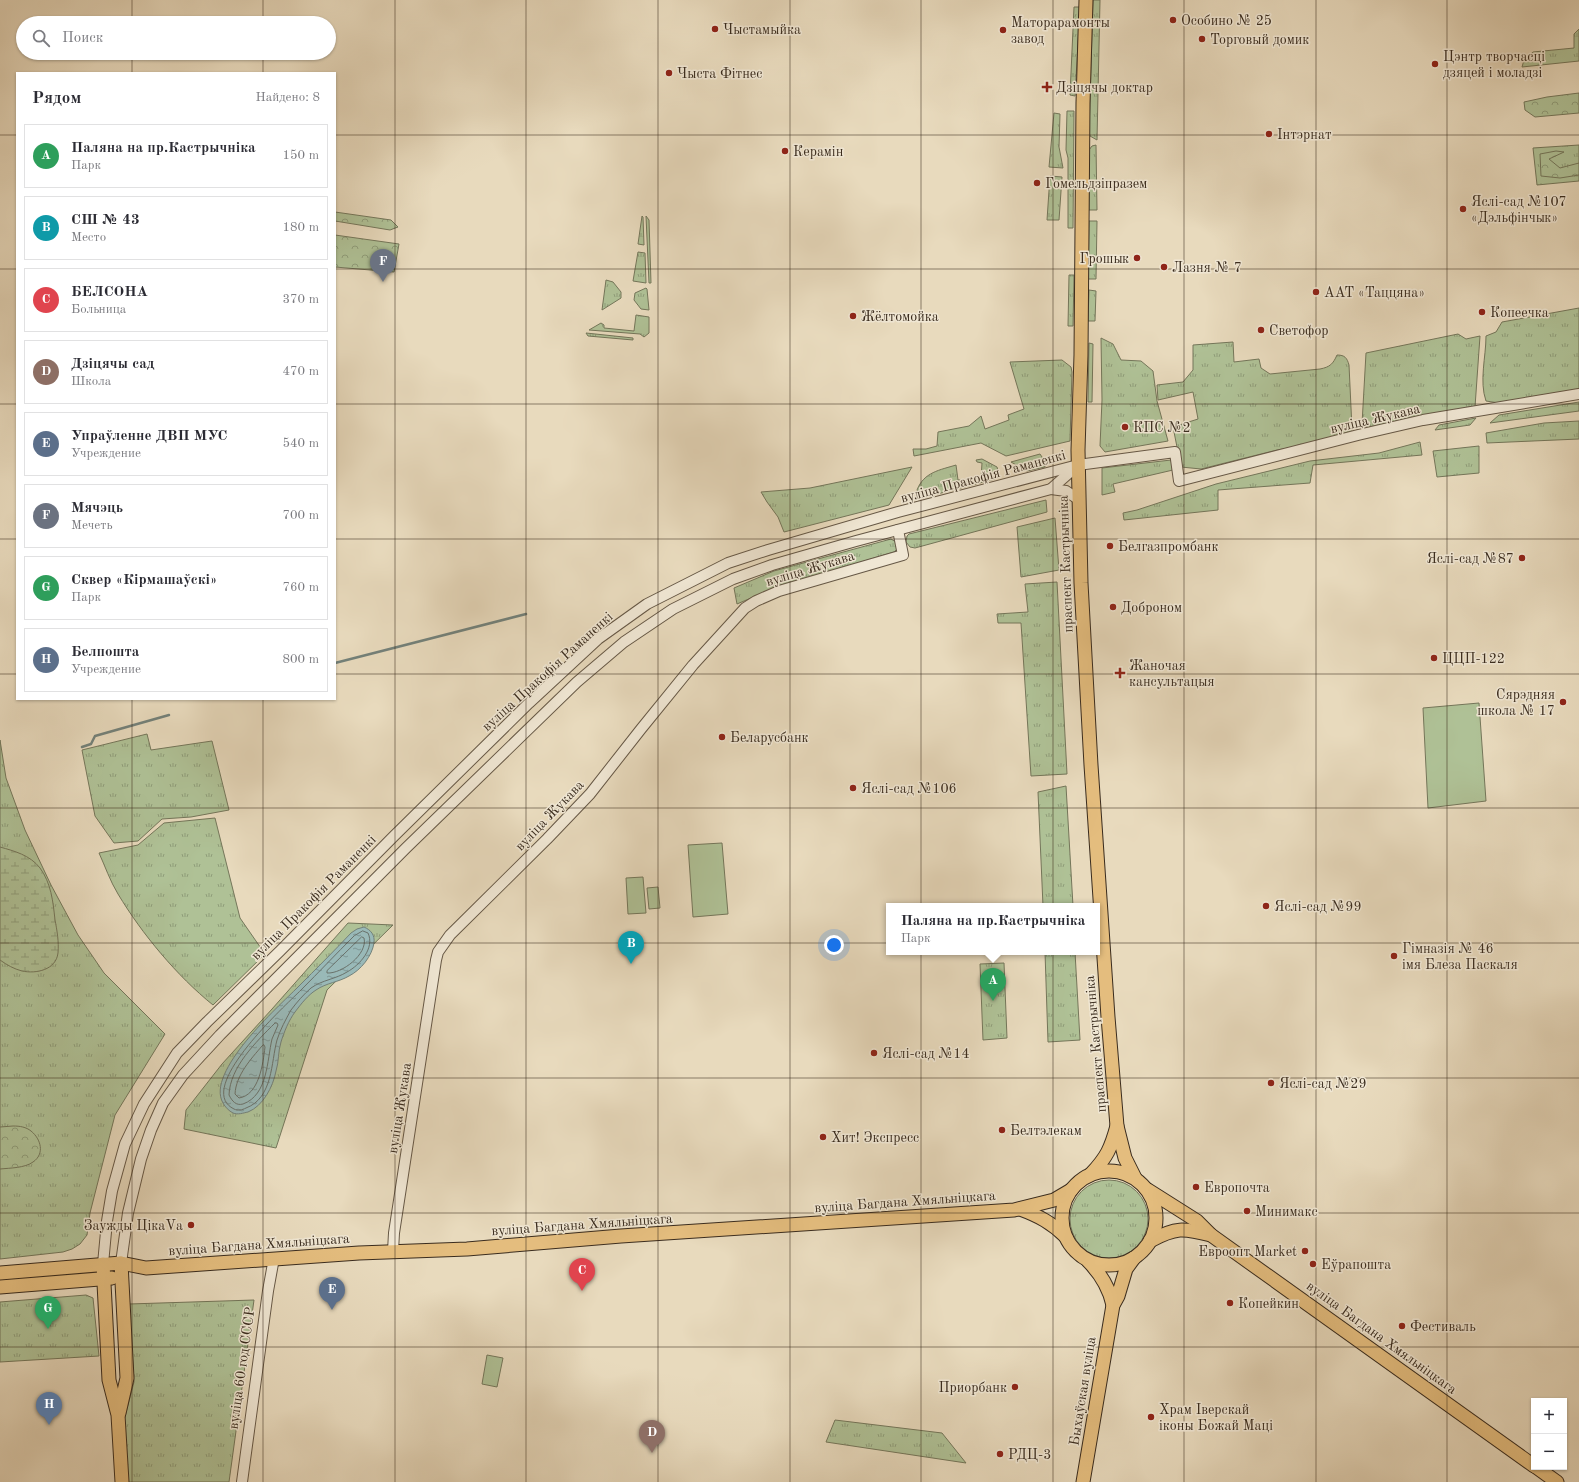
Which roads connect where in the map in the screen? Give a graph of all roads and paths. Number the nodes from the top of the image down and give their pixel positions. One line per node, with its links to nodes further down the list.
1 (1086, 0): 3 (main road, праспект Кастрычніка)
2 (1579, 394): 3 (street, вуліца Жукава)
3 (1078, 465): 4 (street, вуліца Пракофія Раманенкі); 5 (main road, праспект Кастрычніка); 6 (street, вуліца Пракофія Раманенкі)
4 (1051, 488): 5 (street); 7 (street, вуліца Пракофія Раманенкі)
5 (1078, 499): 13 (main road, праспект Кастрычніка)
6 (854, 526): 8 (street); 9 (street, вуліца Пракофія Раманенкі)
7 (898, 530): 8 (street, вуліца Пракофія Раманенкі); 22 (street, вуліца Жукава)
8 (856, 541): 10 (street, вуліца Пракофія Раманенкі)
9 (728, 562): 10 (street); 11 (street, вуліца Пракофія Раманенкі)
10 (733, 579): 12 (street, вуліца Пракофія Раманенкі)
11 (394, 836): 12 (street); 27 (street, вуліца Пракофія Раманенкі)
12 (406, 848): 26 (street, вуліца Пракофія Раманенкі)
13 (1117, 1126): 14 (main road, праспект Кастрычніка); 15 (main road, праспект Кастрычніка)
14 (1091, 1174): 15 (main road); 16 (main road)
15 (1135, 1178): 17 (main road)
16 (1071, 1190): 18 (main road, вуліца Багдана Хмяльніцкага); 20 (main road)
17 (1148, 1190): 19 (main road, вуліца Багдана Хмяльніцкага); 21 (main road)
18 (1020, 1209): 20 (main road, вуліца Багдана Хмяльніцкага); 22 (main road, вуліца Багдана Хмяльніцкага)
19 (1211, 1235): 21 (main road, вуліца Багдана Хмяльніцкага); 35 (main road, вуліца Багдана Хмяльніцкага)
20 (1067, 1239): 24 (main road)
21 (1150, 1241): 25 (main road)
22 (393, 1251): 23 (main road, вуліца Багдана Хмяльніцкага)
23 (274, 1258): 28 (main road, вуліца Багдана Хмяльніцкага); 38 (street, вуліца 60 год СССР)
24 (1085, 1258): 25 (main road); 33 (main road, Быхаўская вуліца)
25 (1134, 1258): 33 (main road, Быхаўская вуліца)
26 (121, 1263): 27 (main road, вуліца Багдана Хмяльніцкага); 28 (main road, вуліца Багдана Хмяльніцкага); 30 (main road)
27 (103, 1264): 29 (main road, вуліца Багдана Хмяльніцкага); 31 (main road)
28 (146, 1268): 30 (main road, вуліца Багдана Хмяльніцкага)
29 (0, 1272)
30 (122, 1278): 31 (main road, вуліца Багдана Хмяльніцкага); 34 (main road)
31 (104, 1279): 32 (main road, вуліца Багдана Хмяльніцкага); 34 (main road)
32 (0, 1287)
33 (1113, 1305): 39 (main road, Быхаўская вуліца)
34 (118, 1414): 37 (main road)
35 (1531, 1463)
36 (1540, 1470): 40 (main road, вуліца Багдана Хмяльніцкага)
37 (122, 1482)
38 (242, 1482)
39 (1083, 1482)
40 (1557, 1482)

